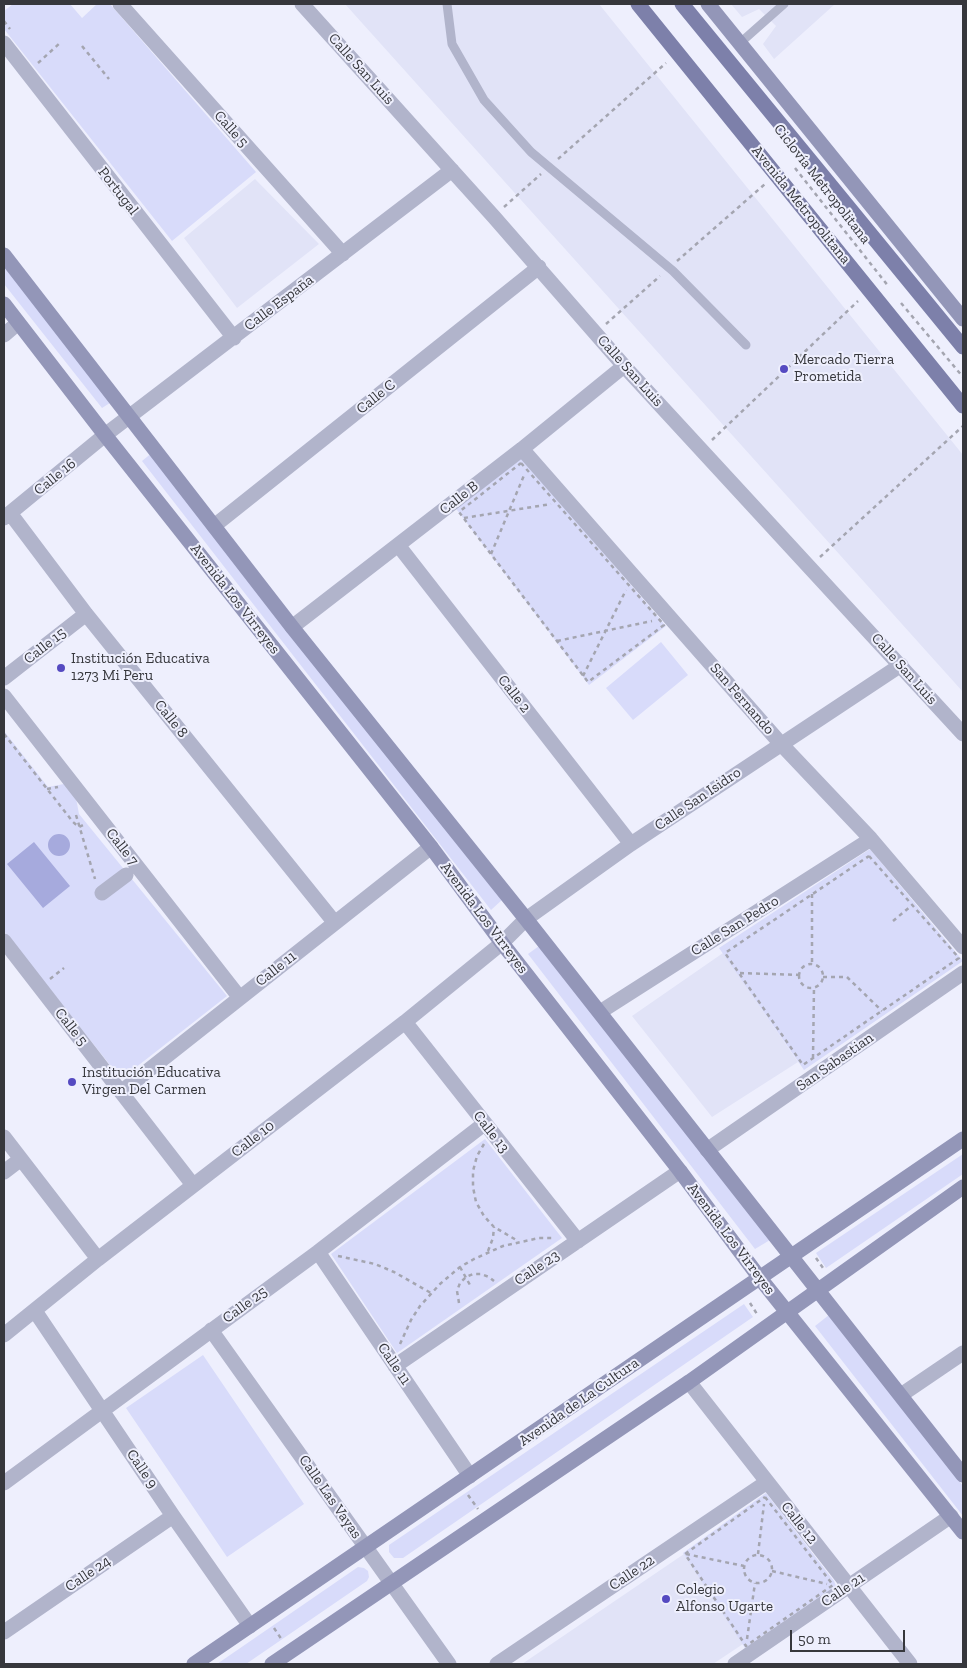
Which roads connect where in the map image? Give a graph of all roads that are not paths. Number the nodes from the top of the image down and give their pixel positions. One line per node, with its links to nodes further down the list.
1 (120, 4): 11 (street, Calle 5)
2 (302, 4): 10 (street, Calle San Luis)
3 (447, 4): 19 (lane)
4 (638, 4): 22 (main road, Avenida Metropolitana)
5 (682, 4): 20 (main road)
6 (708, 4): 8 (main road)
7 (784, 4): 8 (lane)
8 (740, 42): 15 (main road)
9 (4, 43): 18 (street, Portugal)
10 (452, 170): 11 (street, Calle España); 13 (street, Calle San Luis)
11 (343, 254): 18 (street, Calle España)
12 (4, 255): 23 (main road, Avenida Los Virreyes)
13 (539, 267): 21 (street, Calle San Luis); 27 (street, Calle C)
14 (4, 304): 16 (main road, Avenida Los Virreyes)
15 (963, 319)
16 (18, 323): 17 (street); 24 (main road, Avenida Los Virreyes)
17 (4, 335)
18 (234, 338): 23 (street, Calle España)
19 (746, 345)
20 (963, 347)
21 (624, 366): 25 (street, Calle B); 31 (street, Calle San Luis)
22 (963, 406)
23 (130, 418): 24 (street, Calle España); 27 (main road, Avenida Los Virreyes)
24 (105, 435): 26 (street, Calle 16); 38 (main road, Avenida Los Virreyes)
25 (522, 450): 28 (street, Calle B); 35 (street, San Fernando)
26 (7, 516): 29 (street, Calle 8)
27 (214, 526): 30 (main road, Avenida Los Virreyes)
28 (398, 544): 30 (street, Calle B); 37 (street, Calle 2)
29 (86, 614): 32 (street, Calle 15); 42 (street, Calle 8)
30 (292, 627): 41 (main road, Avenida Los Virreyes)
31 (901, 665): 34 (street, Calle San Luis); 35 (street, Calle San Isidro)
32 (4, 678)
33 (4, 696): 47 (street, Calle 7)
34 (963, 734)
35 (782, 744): 36 (street, San Fernando); 37 (street, Calle San Isidro)
36 (871, 839): 45 (street, San Fernando); 48 (street, Calle San Pedro)
37 (631, 844): 41 (street, Calle San Isidro)
38 (431, 847): 42 (street, Calle 11); 44 (main road, Avenida Los Virreyes)
39 (126, 875): 40 (street)
40 (102, 893)
41 (526, 919): 44 (street, Calle San Isidro); 48 (main road, Avenida Los Virreyes)
42 (335, 923): 47 (street, Calle 11)
43 (4, 941): 50 (street, Calle 5)
44 (502, 943): 49 (street, Calle 10); 57 (main road, Avenida Los Virreyes)
45 (963, 947)
46 (963, 973): 54 (street, San Sabastian)
47 (240, 998): 50 (street, Calle 11)
48 (600, 1012): 54 (main road, Avenida Los Virreyes)
49 (405, 1022): 51 (street, Calle 13); 58 (street, Calle 10)
50 (121, 1092): 58 (street, Calle 5)
51 (484, 1124): 60 (street, Calle 13); 61 (street, Calle 25)
52 (4, 1137): 55 (street)
53 (963, 1139): 62 (main road, Avenida de La Cultura)
54 (707, 1150): 62 (main road, Avenida Los Virreyes)
55 (21, 1159): 56 (street); 63 (street)
56 (4, 1172)
57 (680, 1172): 60 (street, Calle 23); 64 (main road, Avenida Los Virreyes)
58 (193, 1185): 63 (street, Calle 10)
59 (963, 1187): 65 (main road)
60 (578, 1241): 71 (street, Calle 23)
61 (318, 1252): 68 (street, Calle 25); 71 (street, Calle 11)
62 (791, 1256): 64 (main road, Avenida de La Cultura); 65 (main road, Avenida Los Virreyes)
63 (98, 1259): 66 (street, Calle 10)
64 (760, 1277): 67 (main road, Avenida Los Virreyes); 76 (main road, Avenida de La Cultura)
65 (818, 1291): 67 (main road); 73 (main road, Avenida Los Virreyes)
66 (35, 1311): 69 (street, Calle 10); 74 (street, Calle 9)
67 (788, 1312): 72 (main road); 80 (main road, Avenida Los Virreyes)
68 (211, 1330): 74 (street, Calle 25); 82 (street, Calle Las Vayas)
69 (4, 1335)
70 (963, 1353): 73 (street)
71 (395, 1366): 76 (street, Calle 11)
72 (689, 1382): 78 (street, Calle 12); 83 (main road)
73 (901, 1395): 75 (main road, Avenida Los Virreyes)
74 (103, 1411): 77 (street, Calle 25); 79 (street, Calle 9)
75 (963, 1475)
76 (465, 1480): 82 (main road, Avenida de La Cultura)
77 (4, 1483)
78 (766, 1489): 84 (street, Calle 12); 90 (street, Calle 22)
79 (173, 1516): 85 (street, Calle 9); 86 (street, Calle 24)
80 (951, 1516): 81 (main road, Avenida Los Virreyes); 84 (street, Calle 21)
81 (963, 1532)
82 (365, 1548): 83 (street, Calle Las Vayas); 85 (main road, Avenida de La Cultura)
83 (392, 1582): 88 (main road); 89 (street, Calle Las Vayas)
84 (849, 1586): 91 (street, Calle 21); 92 (street, Calle 12)
85 (250, 1626): 87 (main road, Avenida de La Cultura)
86 (4, 1632)
87 (194, 1664)
88 (272, 1664)
89 (449, 1664)
90 (497, 1664)
91 (735, 1664)
92 (910, 1664)

